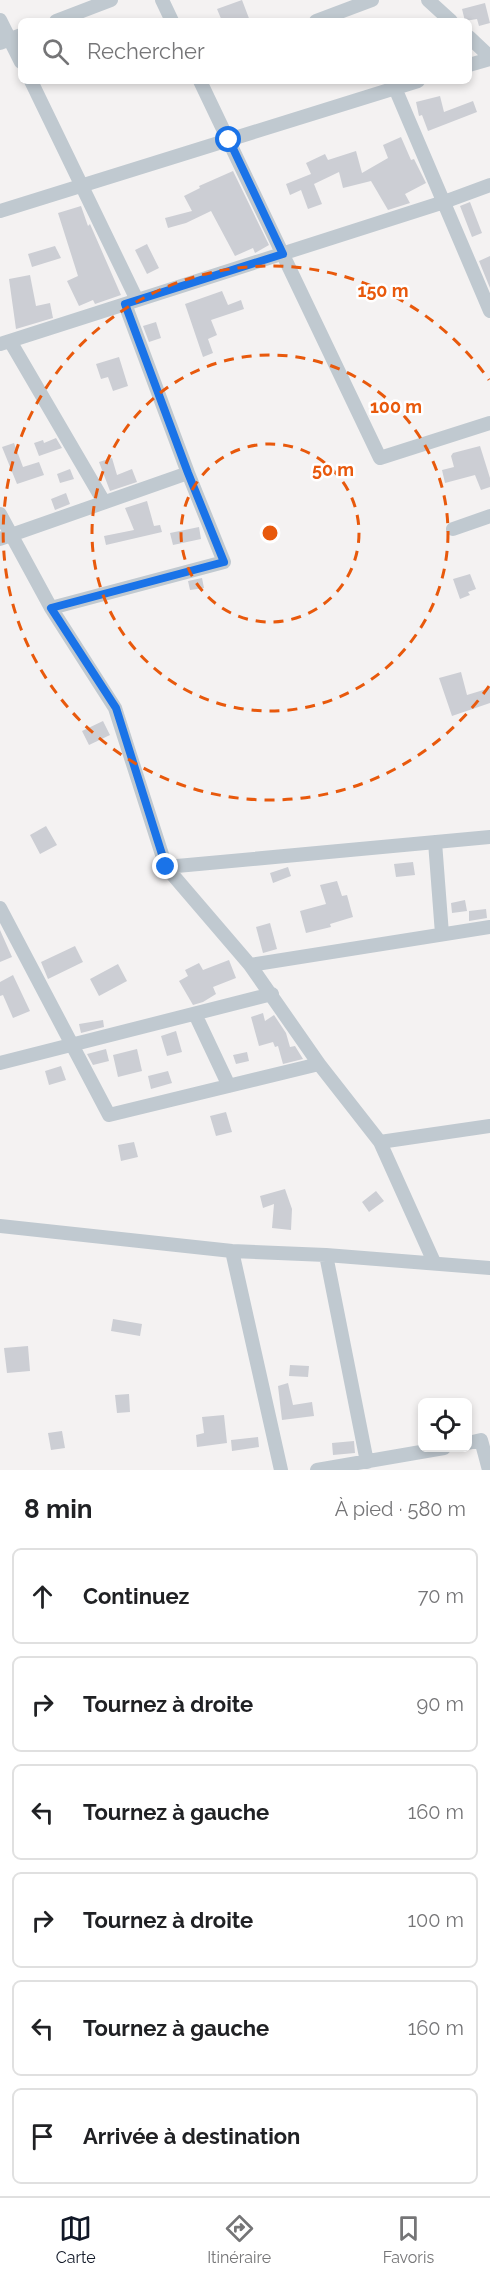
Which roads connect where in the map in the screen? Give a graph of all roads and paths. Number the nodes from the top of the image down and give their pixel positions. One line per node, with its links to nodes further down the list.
1 (111, 0): 5 (street)
2 (162, 0): 6 (street)
3 (372, 0): 7 (street)
4 (428, 0): 8 (street)
5 (64, 18)
6 (171, 18)
7 (324, 18)
8 (448, 18)
9 (0, 20): 10 (street)
10 (10, 39): 12 (street)
11 (472, 41): 13 (street)
12 (18, 56)
13 (490, 58): 14 (street)
14 (472, 64)
15 (32, 84): 20 (street)
16 (201, 84): 19 (street)
17 (409, 84): 18 (street)
18 (396, 88): 19 (street); 22 (street)
19 (229, 140): 20 (street); 24 (street)
20 (83, 185): 23 (street); 25 (street)
21 (490, 185): 22 (street)
22 (444, 202): 24 (street); 26 (street)
23 (0, 211)
24 (283, 254): 25 (street); 28 (street)
25 (131, 302): 27 (street); 29 (street)
26 (490, 311)
27 (5, 342): 30 (street)
28 (490, 423)
29 (188, 473): 30 (street); 35 (street)
30 (104, 502): 34 (street)
31 (0, 514): 34 (street)
32 (490, 516): 33 (street)
33 (453, 529)
34 (6, 536): 35 (street)
35 (51, 608): 38 (street)
36 (490, 837): 37 (street)
37 (435, 842): 38 (street); 41 (street)
38 (166, 867): 42 (street)
39 (0, 908): 45 (street)
40 (490, 927): 41 (street)
41 (441, 934): 42 (street)
42 (250, 965): 43 (street)
43 (272, 994): 44 (street); 47 (street)
44 (195, 1014): 45 (street); 48 (street)
45 (72, 1046): 46 (street); 48 (street)
46 (0, 1063)
47 (319, 1064): 48 (street); 50 (street)
48 (229, 1086)
49 (490, 1126): 50 (street)
50 (380, 1142): 54 (street)
51 (0, 1226): 52 (street)
52 (232, 1251): 53 (street); 60 (street)
53 (327, 1255): 54 (street); 58 (street)
54 (434, 1262): 55 (street)
55 (490, 1268)
56 (472, 1442): 62 (street)
57 (431, 1452): 59 (street)
58 (367, 1462): 59 (street); 61 (street)
59 (397, 1463)
60 (281, 1470)
61 (319, 1470)
62 (489, 1470)

